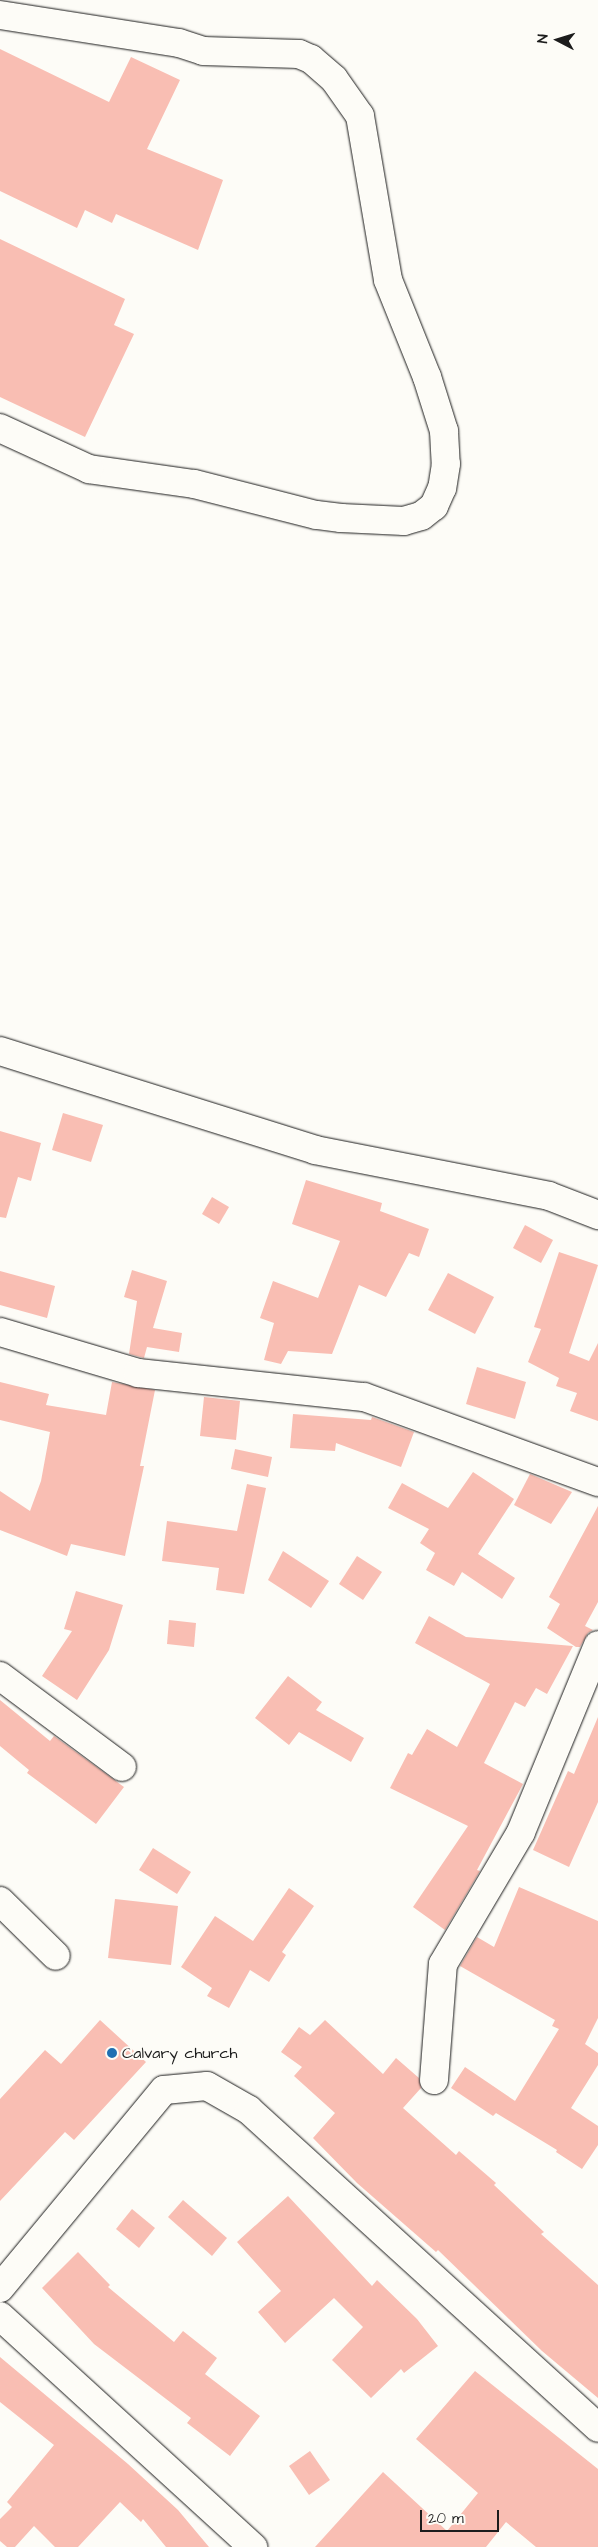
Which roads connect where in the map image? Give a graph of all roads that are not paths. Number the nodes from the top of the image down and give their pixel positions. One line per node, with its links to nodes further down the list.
1 (0, 15): 2 (street)
2 (0, 428)
3 (0, 1052): 4 (street)
4 (598, 1215)
5 (0, 1332): 6 (street)
6 (598, 1482)
7 (598, 1645): 12 (street)
8 (0, 1676): 9 (street)
9 (122, 1767)
10 (0, 1901): 11 (street)
11 (56, 1956)
12 (434, 2080)
13 (0, 2288): 15 (street)
14 (0, 2316): 16 (street)
15 (598, 2428)
16 (253, 2547)

